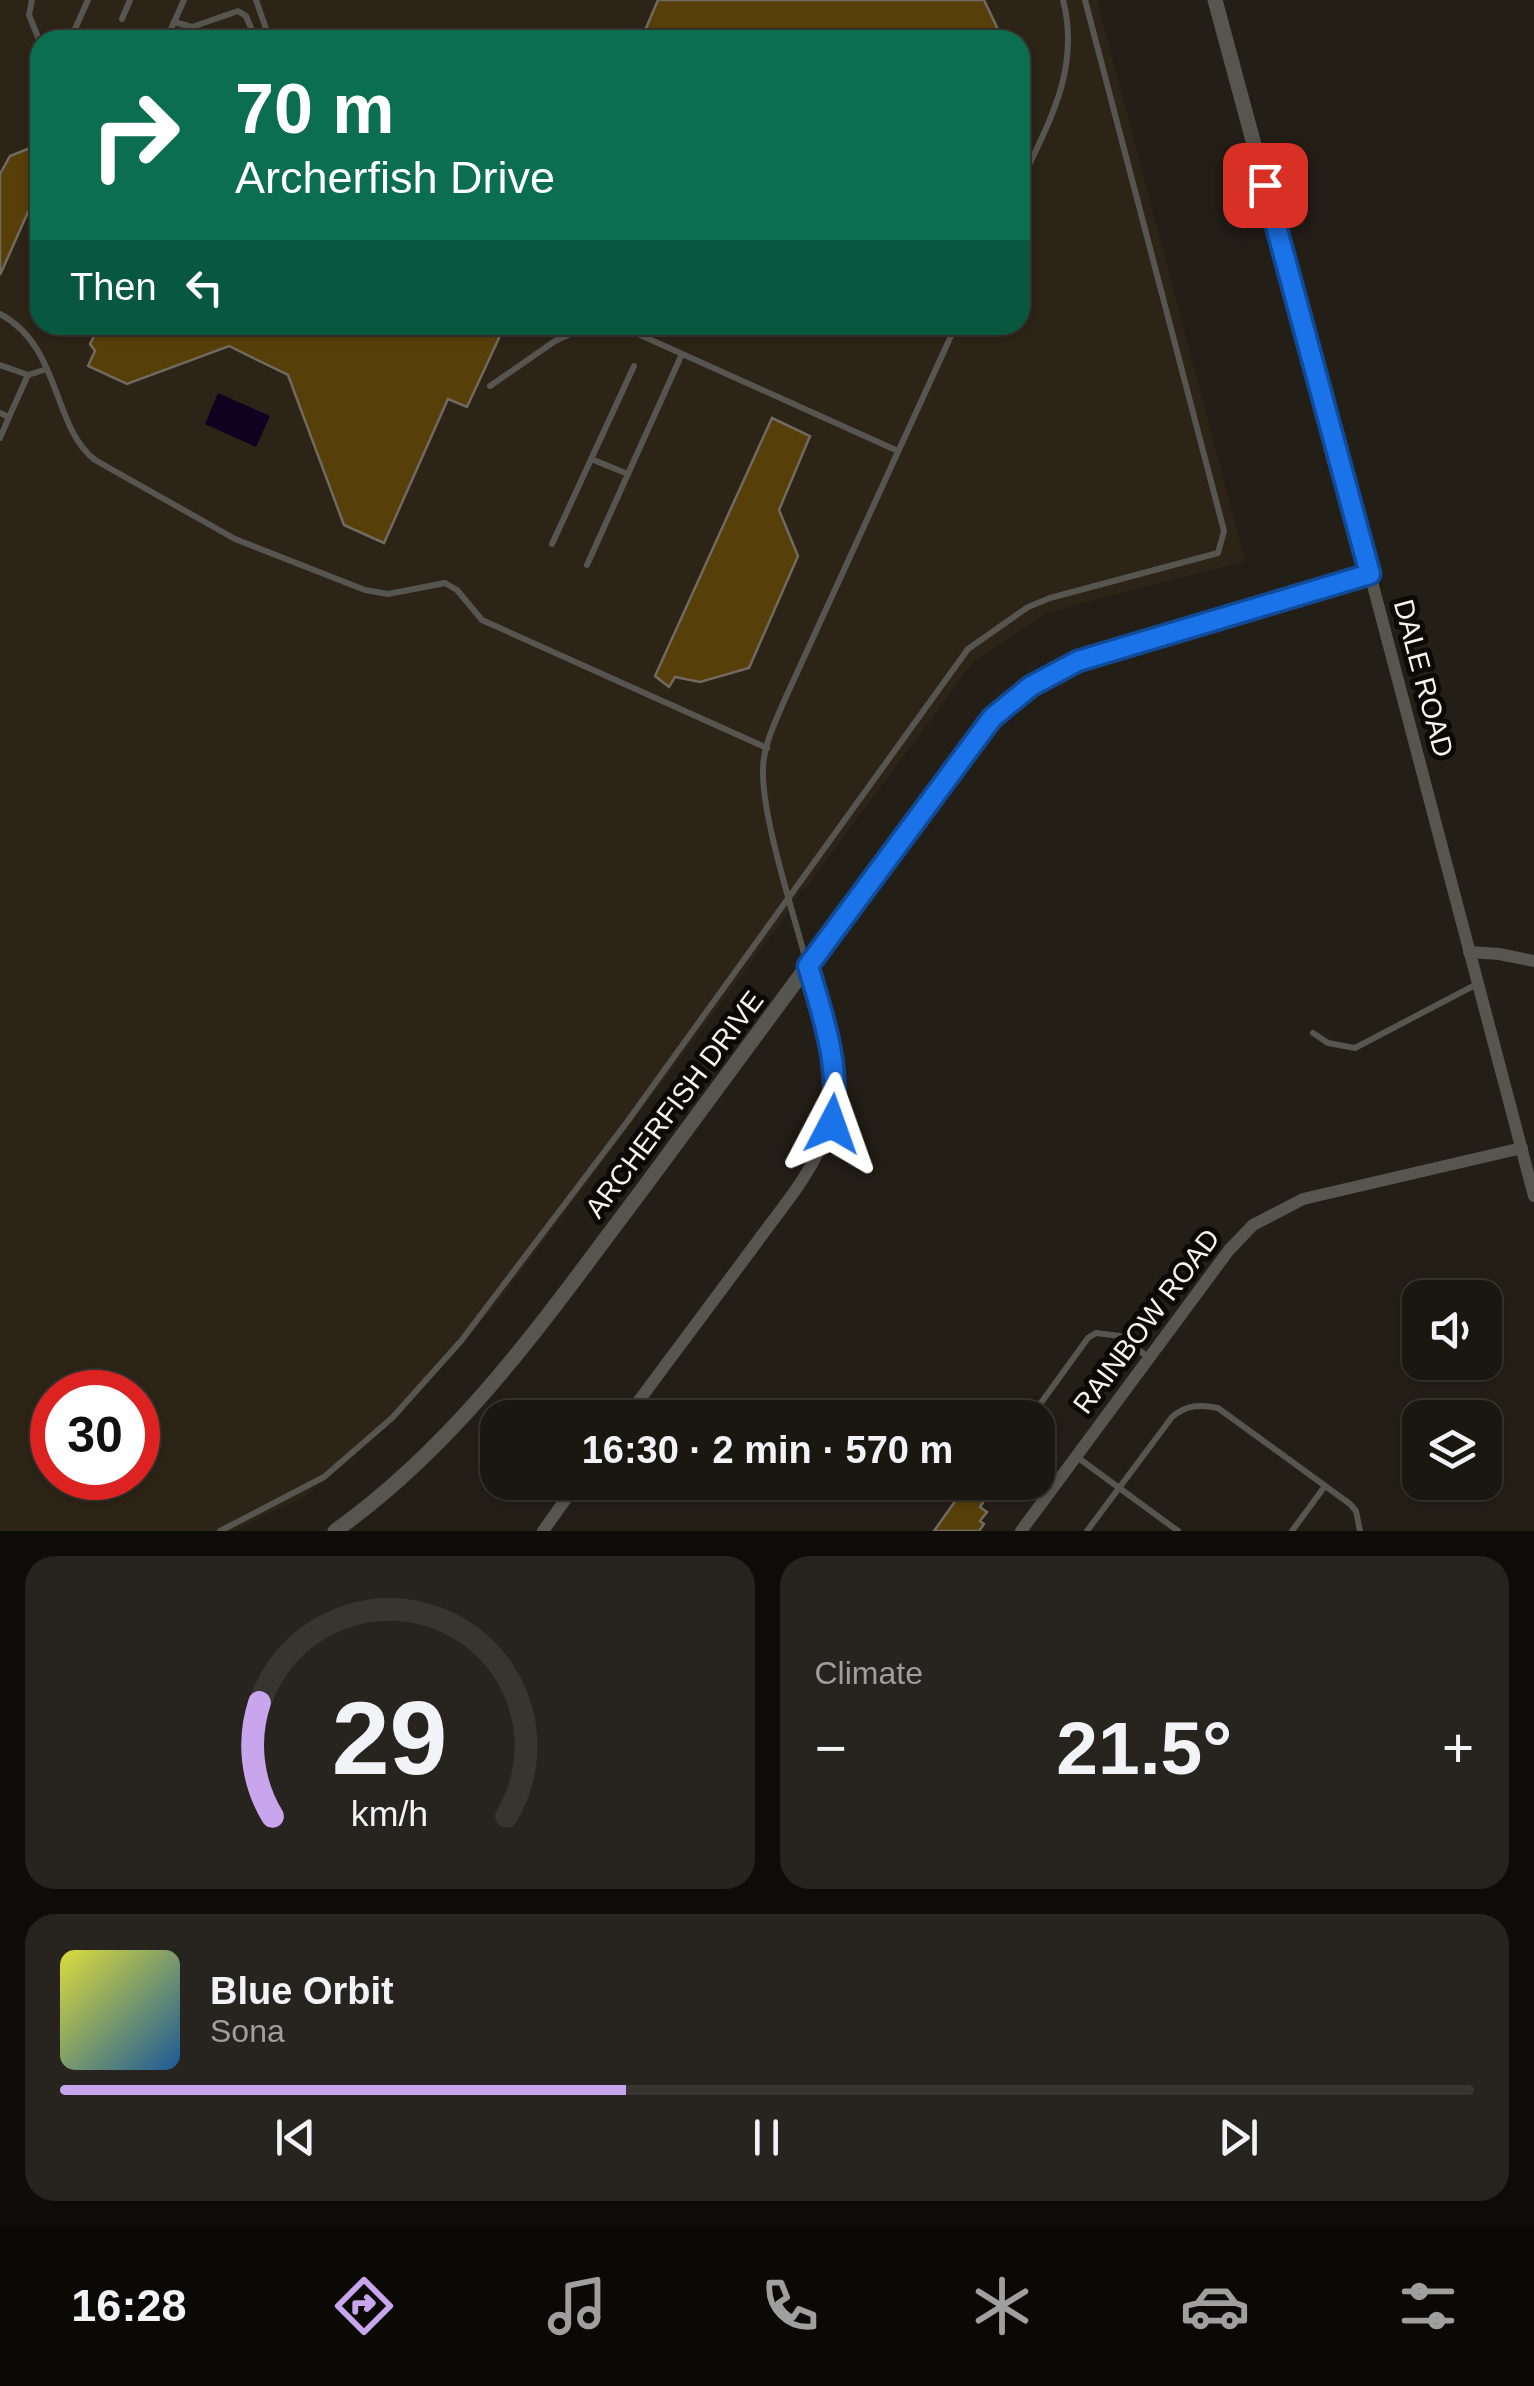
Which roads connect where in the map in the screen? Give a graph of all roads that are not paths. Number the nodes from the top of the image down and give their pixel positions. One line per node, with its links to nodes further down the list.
1 (32, 0): 11 (lane)
2 (88, 0): 12 (lane)
3 (130, 0): 9 (lane)
4 (184, 0): 10 (lane)
5 (256, 0): 15 (lane)
6 (1063, 0): 16 (lane)
7 (1085, 0): 37 (lane)
8 (1215, 0): 35 (street, DALE ROAD)
9 (122, 19)
10 (174, 22): 13 (lane); 14 (lane)
11 (36, 30)
12 (74, 30)
13 (170, 30)
14 (252, 30)
15 (266, 30)
16 (1030, 161)
17 (0, 314): 24 (lane)
18 (568, 335): 26 (lane)
19 (640, 335): 21 (lane)
20 (951, 335): 30 (lane)
21 (682, 354): 30 (lane); 32 (lane)
22 (0, 365): 25 (lane)
23 (634, 366): 31 (lane)
24 (47, 368): 25 (lane); 36 (lane)
25 (28, 375): 28 (lane)
26 (490, 386)
27 (0, 413): 28 (lane)
28 (9, 418): 29 (lane)
29 (0, 438)
30 (898, 451): 36 (lane)
31 (591, 459): 32 (lane); 33 (lane)
32 (628, 474): 34 (lane)
33 (552, 544)
34 (587, 565)
35 (1370, 574): 38 (street, DALE ROAD); 40 (street, ARCHERFISH DRIVE)
36 (767, 748): 37 (lane)
37 (791, 897): 40 (lane); 52 (lane)
38 (1469, 952): 39 (street); 41 (street, DALE ROAD)
39 (1534, 961)
40 (808, 966): 46 (street); 53 (street, ARCHERFISH DRIVE)
41 (1478, 983): 42 (lane); 43 (street, DALE ROAD)
42 (1313, 1034)
43 (1522, 1148): 44 (street, DALE ROAD); 45 (street, RAINBOW ROAD)
44 (1534, 1196)
45 (1149, 1358): 47 (lane); 48 (street, RAINBOW ROAD)
46 (639, 1400)
47 (1043, 1400)
48 (1076, 1456): 50 (lane); 55 (street, RAINBOW ROAD)
49 (1325, 1486): 50 (lane); 58 (lane); 59 (lane)
50 (1119, 1488): 56 (lane); 57 (lane)
51 (565, 1500): 54 (street)
52 (220, 1531)
53 (335, 1531)
54 (542, 1531)
55 (1021, 1531)
56 (1087, 1531)
57 (1178, 1531)
58 (1292, 1531)
59 (1360, 1531)

